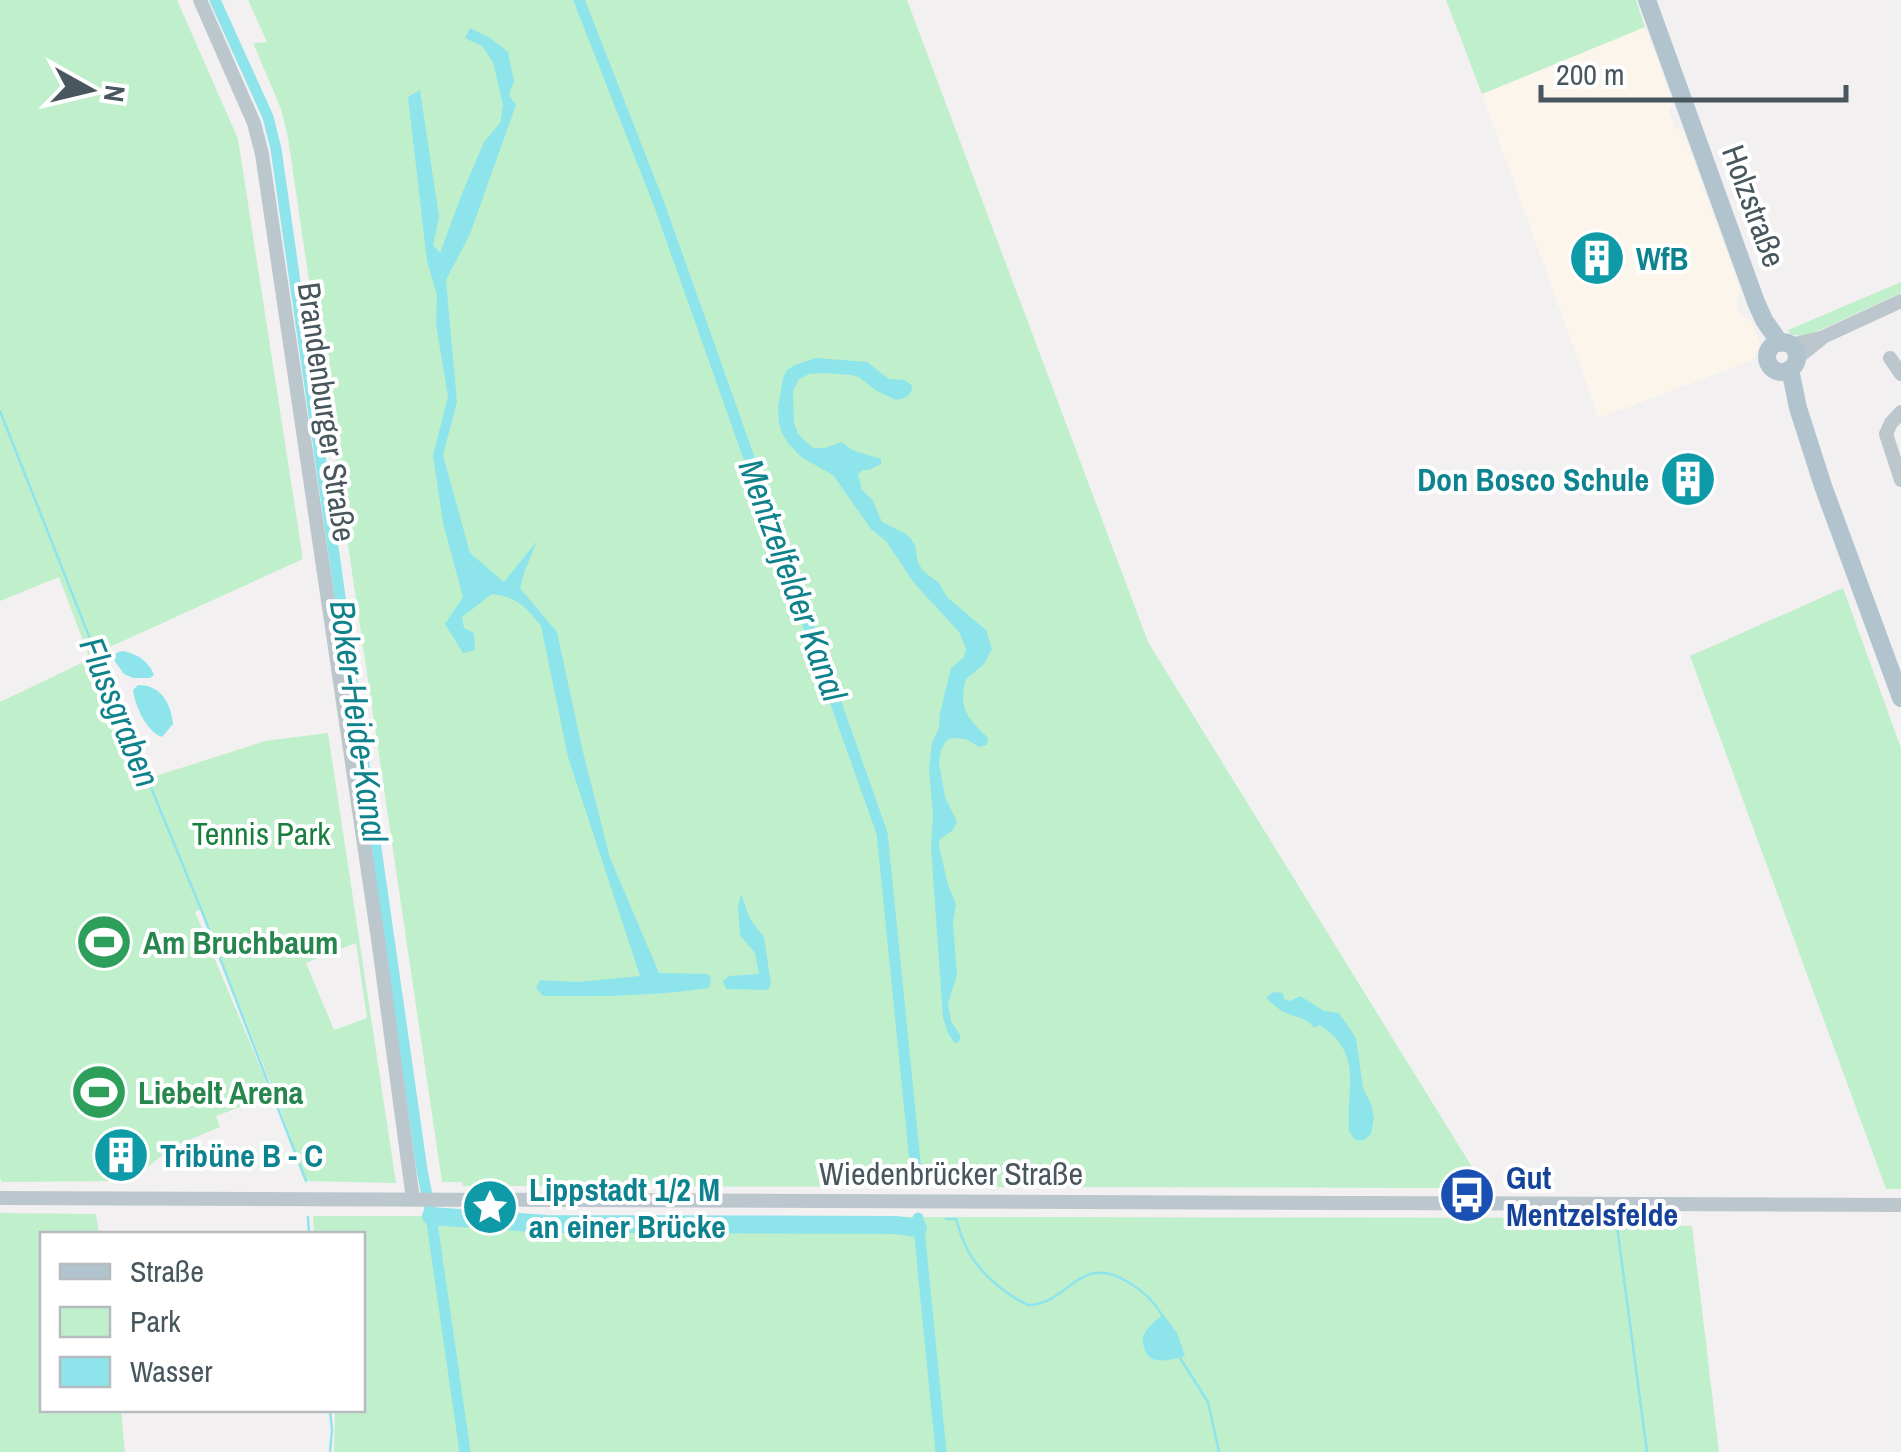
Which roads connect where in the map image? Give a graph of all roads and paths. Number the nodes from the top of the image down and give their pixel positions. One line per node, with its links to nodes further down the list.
1 (200, 0): 11 (street, Brandenburger Straße)
2 (1648, 0): 4 (main road, Holzstraße)
3 (1901, 300): 4 (street)
4 (1784, 356): 9 (main road, Holzstraße)
5 (1890, 358): 6 (street)
6 (1901, 374)
7 (1901, 412): 8 (street)
8 (1901, 480)
9 (1901, 698)
10 (0, 1198): 11 (street, Wiedenbrücker Straße)
11 (424, 1199): 12 (street, Wiedenbrücker Straße)
12 (1901, 1204)

